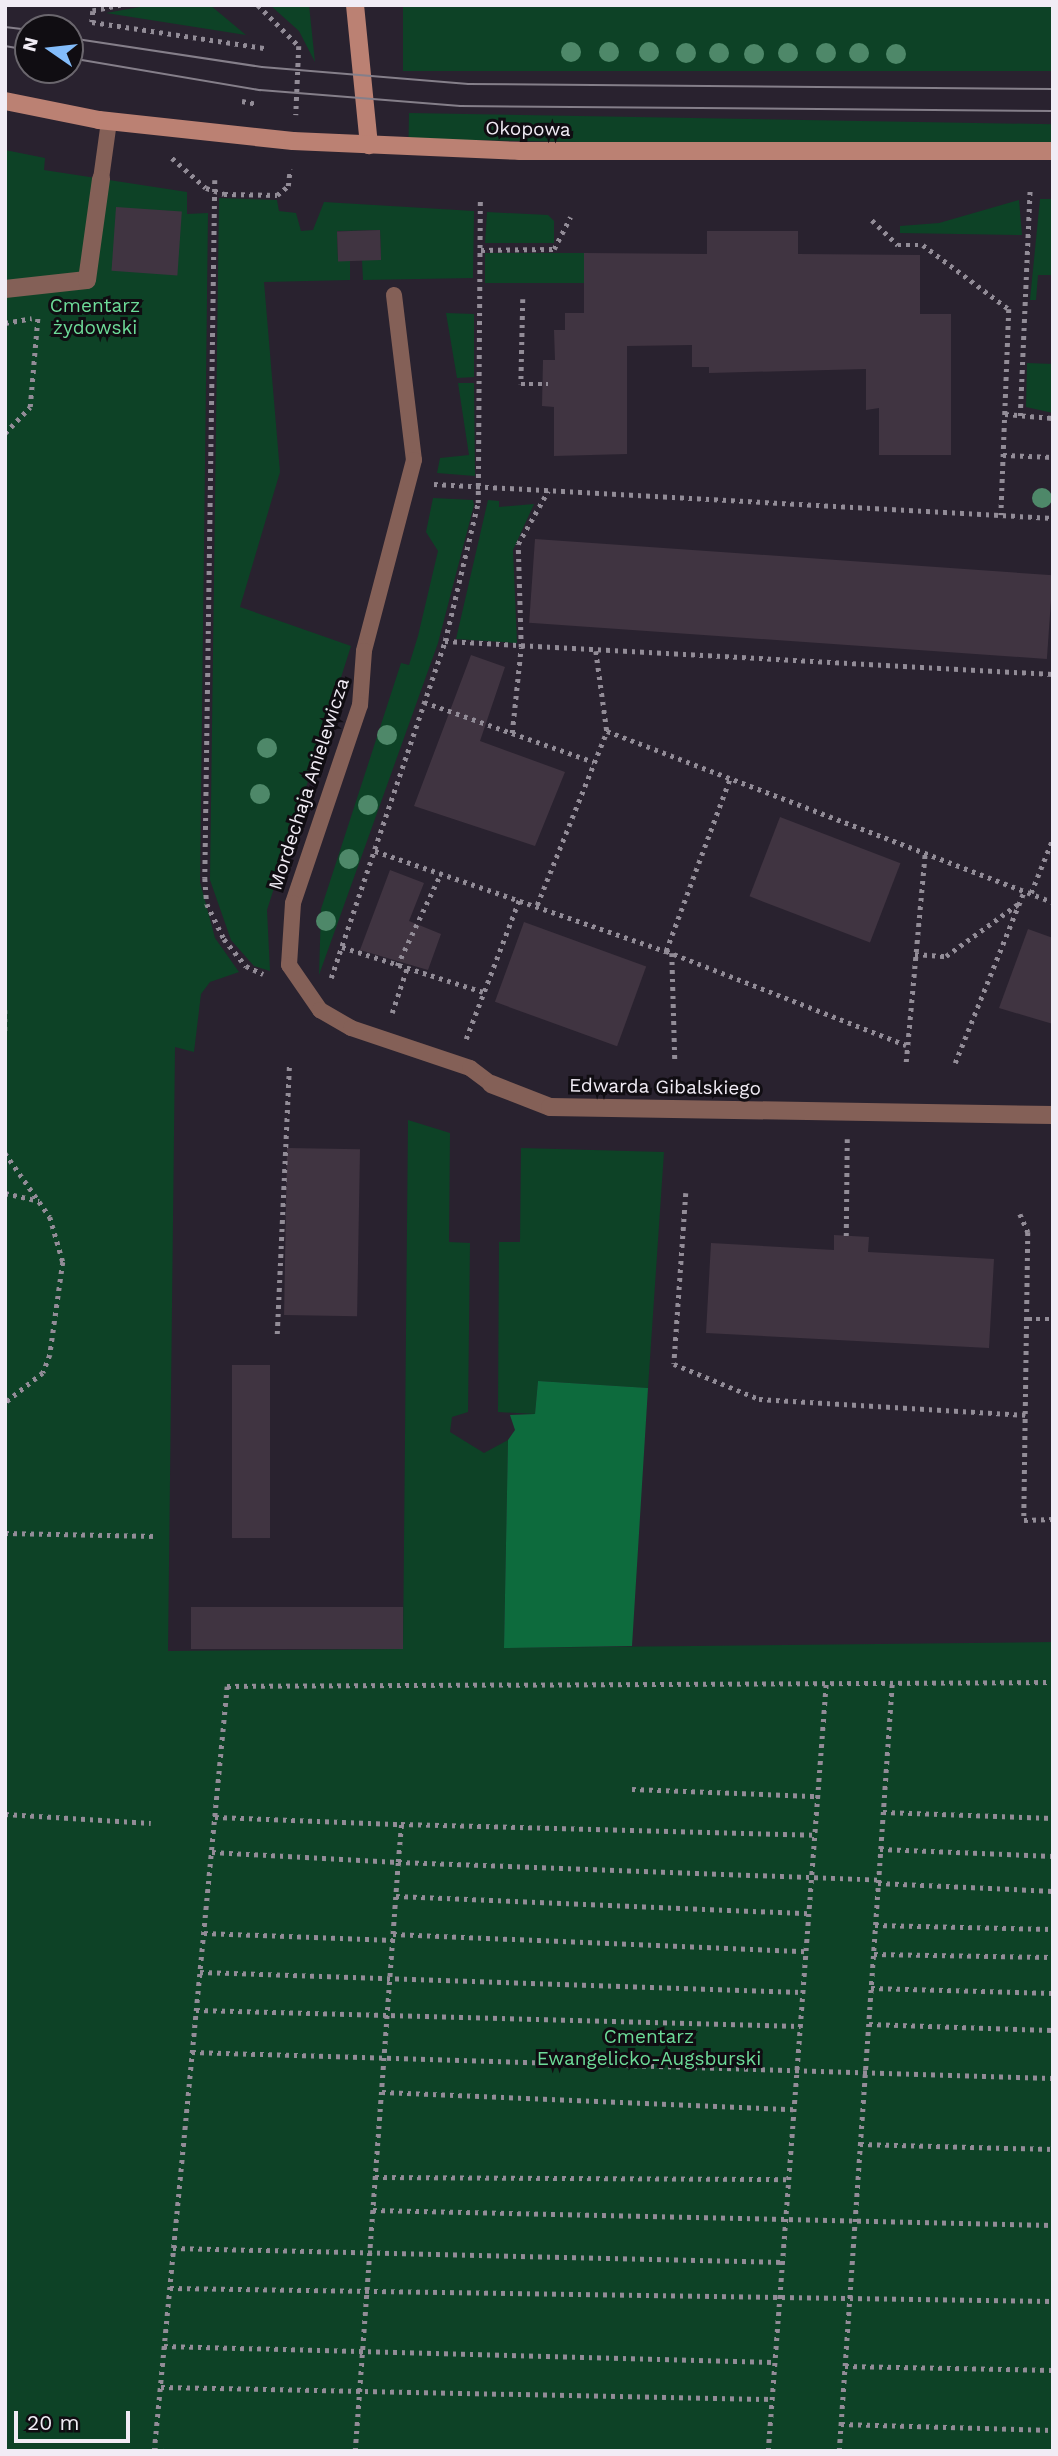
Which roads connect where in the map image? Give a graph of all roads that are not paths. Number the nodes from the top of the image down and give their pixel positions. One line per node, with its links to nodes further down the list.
1 (355, 5): 4 (main road)
2 (5, 101): 3 (main road, Okopowa)
3 (109, 121): 4 (main road, Okopowa); 6 (lane)
4 (369, 145): 5 (main road, Okopowa)
5 (1053, 151)
6 (101, 179): 7 (street)
7 (5, 289)
8 (394, 295): 9 (lane, Mordechaja Anielewicza)
9 (305, 995): 10 (lane, Edwarda Gibalskiego)
10 (491, 1084): 11 (street, Edwarda Gibalskiego)
11 (1053, 1115)

